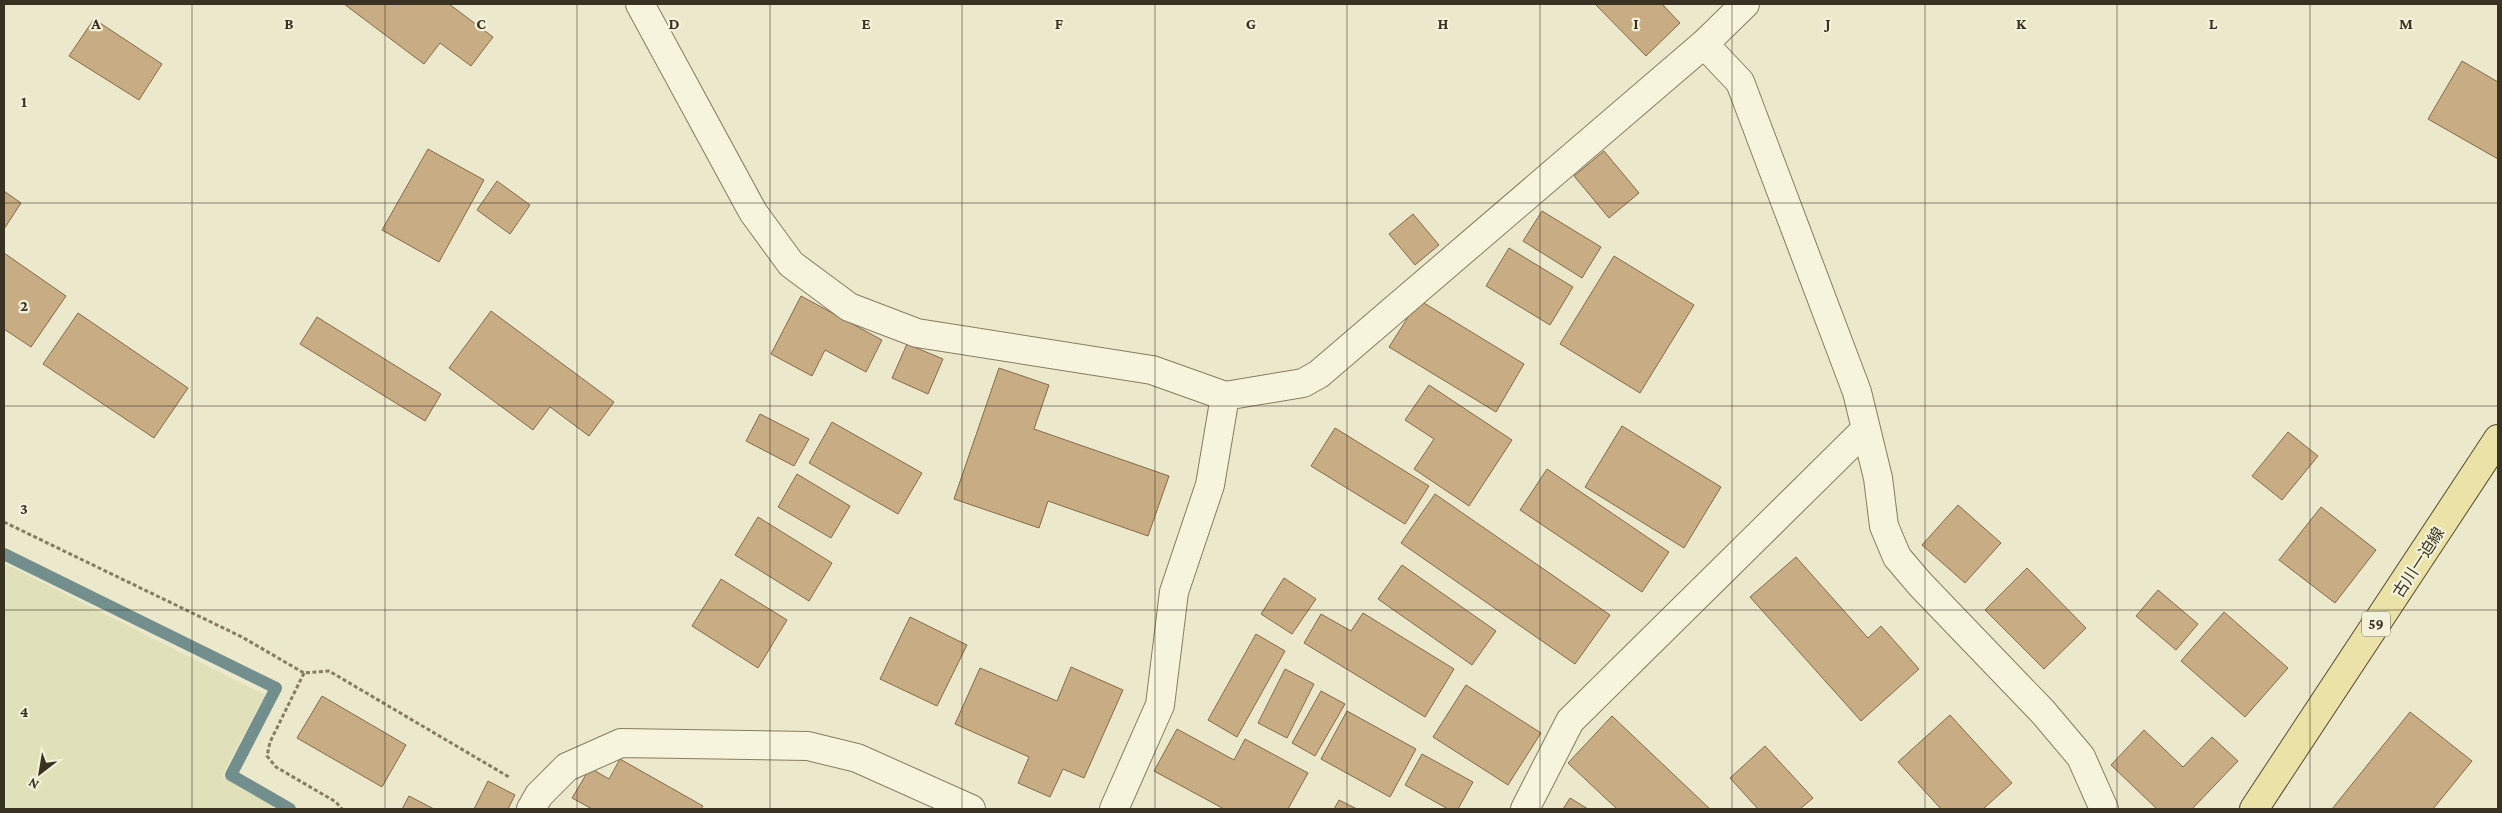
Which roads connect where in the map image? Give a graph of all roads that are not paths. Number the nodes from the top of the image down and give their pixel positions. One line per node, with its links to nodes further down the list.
1 (640, 4): 4 (street)
2 (1745, 4): 3 (street)
3 (1704, 44): 4 (street); 5 (street)
4 (1225, 396): 9 (street)
5 (1865, 430): 10 (street); 11 (street)
6 (2498, 439): 12 (main road, 古川一迫線 / 59)
7 (535, 802): 8 (street)
8 (971, 809)
9 (1114, 809)
10 (1525, 809)
11 (2104, 809)
12 (2254, 809)

